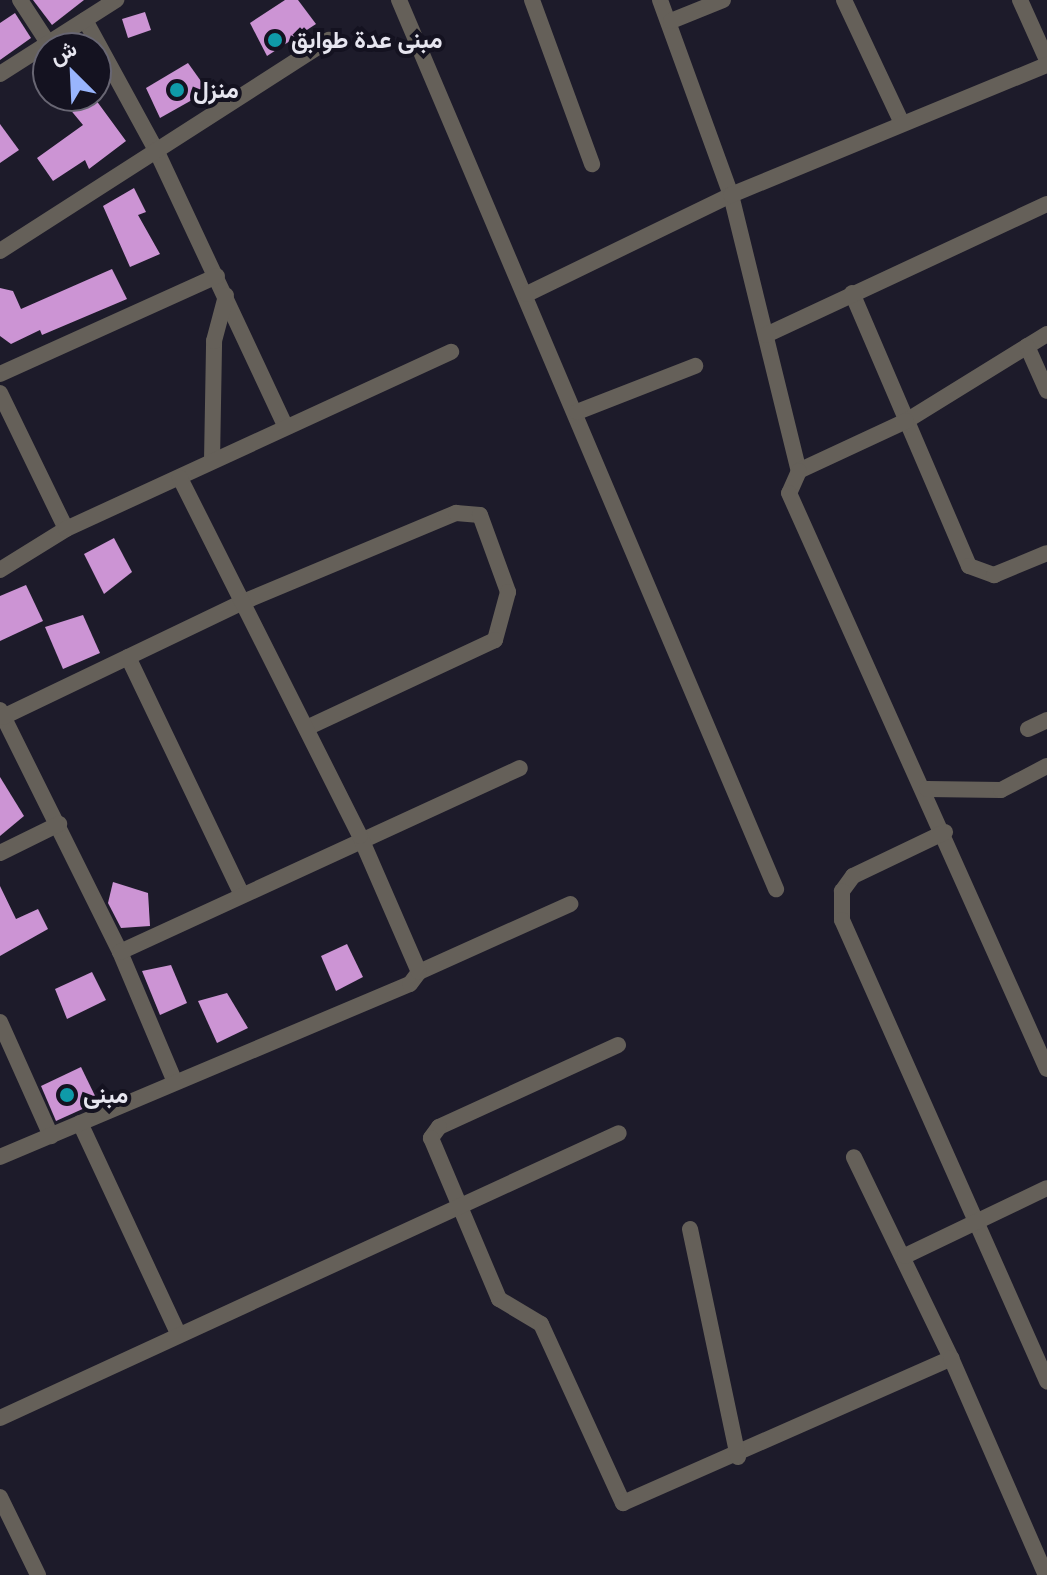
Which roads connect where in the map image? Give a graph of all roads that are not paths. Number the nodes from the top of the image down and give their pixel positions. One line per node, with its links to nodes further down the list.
1 (20, 0): 11 (street)
2 (399, 0): 25 (street)
3 (532, 0): 19 (street)
4 (660, 0): 10 (street)
5 (723, 0): 10 (street)
6 (844, 0): 17 (street)
7 (1020, 0): 15 (street)
8 (109, 2): 9 (street)
9 (85, 20): 12 (street); 18 (street)
10 (671, 21): 20 (street)
11 (41, 32)
12 (66, 32)
13 (329, 40): 18 (street)
14 (32, 53): 16 (street)
15 (1047, 63): 17 (street)
16 (0, 74)
17 (902, 123): 20 (street)
18 (156, 150): 22 (street); 23 (street)
19 (592, 164)
20 (731, 195): 25 (street); 28 (street)
21 (1047, 204): 24 (street)
22 (0, 251)
23 (217, 276): 26 (street); 32 (street)
24 (852, 293): 28 (street); 36 (street)
25 (527, 294): 35 (street)
26 (226, 296): 37 (street); 38 (street)
27 (1047, 334): 29 (street)
28 (766, 335): 39 (street)
29 (1027, 346): 33 (street); 36 (street)
30 (451, 352): 37 (street)
31 (695, 366): 35 (street)
32 (0, 374)
33 (1047, 391)
34 (0, 393): 41 (street)
35 (577, 412): 57 (street)
36 (906, 421): 39 (street); 42 (street)
37 (286, 427): 38 (street)
38 (212, 461): 40 (street)
39 (799, 471): 52 (street)
40 (180, 478): 41 (street); 44 (street)
41 (66, 529): 43 (street)
42 (1047, 553)
43 (0, 570)
44 (243, 602): 45 (street); 48 (street); 48 (street)
45 (128, 657): 46 (street); 58 (street)
46 (1, 714): 53 (street)
47 (1047, 720): 49 (street)
48 (306, 728): 55 (street)
49 (1028, 729)
50 (1047, 766): 52 (street)
51 (520, 768): 55 (street)
52 (927, 789): 54 (street)
53 (59, 824): 56 (street); 60 (street)
54 (945, 832): 64 (street); 73 (street)
55 (360, 836): 58 (street); 61 (street)
56 (0, 853)
57 (776, 889)
58 (241, 893): 60 (street)
59 (570, 904): 61 (street)
60 (120, 952): 65 (street)
61 (419, 972): 65 (street)
62 (0, 1022): 68 (street)
63 (618, 1045): 72 (street)
64 (1047, 1069)
65 (175, 1082): 66 (street)
66 (80, 1123): 68 (street); 76 (street)
67 (619, 1133): 72 (street)
68 (51, 1136): 69 (street)
69 (0, 1157)
70 (854, 1157): 75 (street)
71 (1047, 1188): 73 (street)
72 (458, 1205): 76 (street); 80 (street)
73 (976, 1223): 75 (street); 78 (street)
74 (690, 1229): 80 (street)
75 (905, 1256): 77 (street)
76 (179, 1335): 79 (street)
77 (951, 1358): 80 (street); 83 (street)
78 (1047, 1381)
79 (0, 1418)
80 (738, 1457)
81 (0, 1497): 82 (street)
82 (38, 1575)
83 (1046, 1575)

